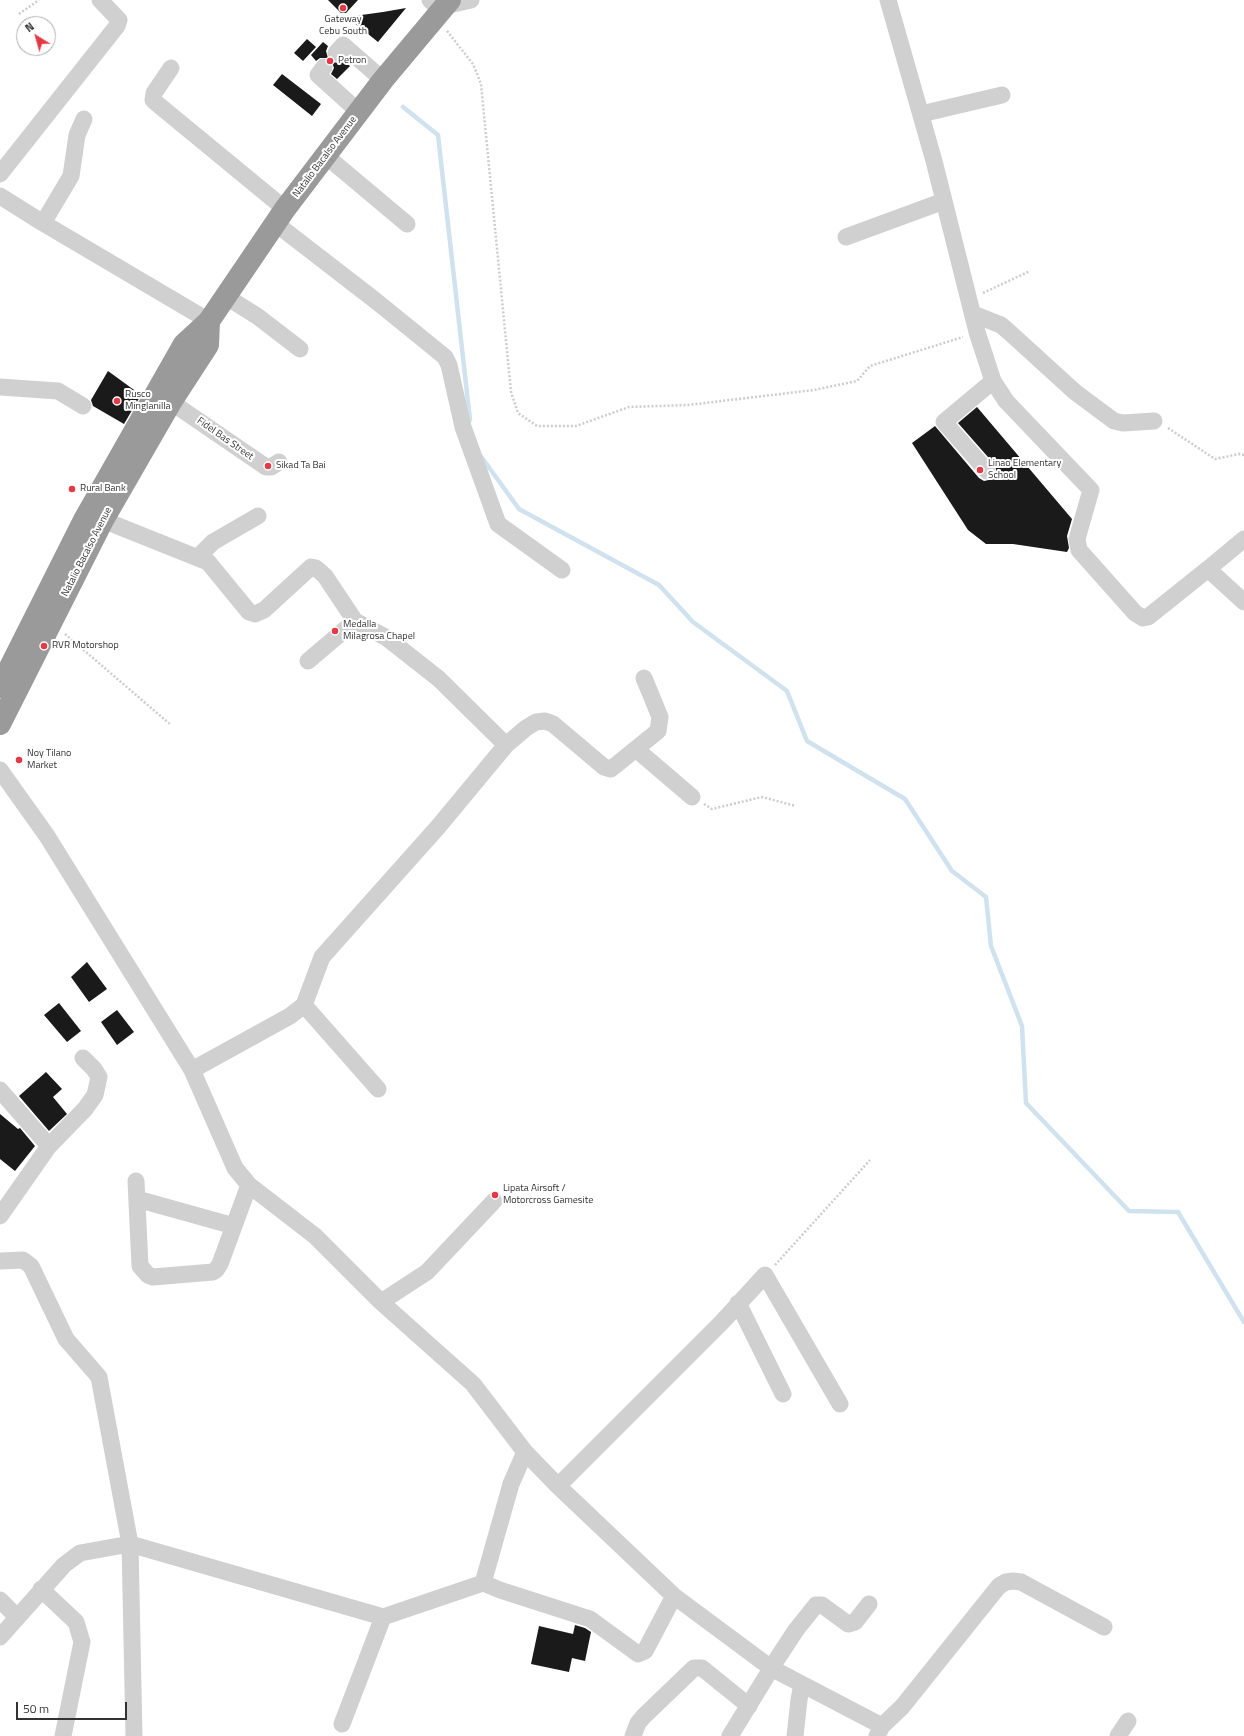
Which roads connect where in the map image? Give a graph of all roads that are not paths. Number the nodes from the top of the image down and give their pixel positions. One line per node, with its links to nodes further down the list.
1 (100, 0): 14 (street)
2 (471, 0): 4 (street)
3 (888, 0): 11 (street)
4 (440, 7): 8 (highway, Natalio Bacalso Avenue)
5 (336, 53): 8 (street)
6 (324, 67): 10 (street)
7 (171, 68): 17 (street)
8 (383, 80): 10 (highway, Natalio Bacalso Avenue)
9 (1002, 95): 11 (street)
10 (359, 112): 13 (highway, Natalio Bacalso Avenue)
11 (921, 114): 16 (street)
12 (84, 119): 18 (street)
13 (326, 156): 17 (highway, Natalio Bacalso Avenue); 19 (street)
14 (0, 174)
15 (0, 196): 18 (street)
16 (944, 201): 20 (street); 22 (street)
17 (280, 216): 21 (highway, Natalio Bacalso Avenue); 37 (street)
18 (43, 223): 23 (street)
19 (407, 224)
20 (846, 237)
21 (225, 296): 23 (highway, Natalio Bacalso Avenue); 24 (street)
22 (971, 306): 25 (street); 29 (street)
23 (209, 321): 27 (highway, Natalio Bacalso Avenue); 42 (highway, Natalio Bacalso Avenue)
24 (300, 350)
25 (993, 381): 31 (street); 36 (street)
26 (0, 387): 28 (street)
27 (172, 402): 30 (street, Fidel Bas Street); 33 (highway, Natalio Bacalso Avenue)
28 (83, 406)
29 (1158, 423)
30 (279, 462)
31 (987, 471)
32 (258, 516): 35 (street)
33 (103, 520): 35 (street); 43 (highway, Natalio Bacalso Avenue)
34 (1244, 539): 36 (street)
35 (198, 557): 39 (street)
36 (1208, 569): 38 (street)
37 (562, 570)
38 (1244, 602)
39 (355, 621): 40 (street); 44 (street)
40 (308, 660)
41 (644, 678): 45 (street)
42 (0, 687)
43 (0, 724)
44 (506, 745): 45 (street); 48 (street)
45 (637, 750): 47 (street)
46 (0, 770): 50 (street)
47 (692, 797)
48 (304, 1005): 50 (street); 51 (street)
49 (83, 1058): 53 (street)
50 (192, 1070): 55 (street)
51 (378, 1089)
52 (0, 1090): 53 (street)
53 (49, 1146): 58 (street)
54 (136, 1181): 56 (street)
55 (249, 1185): 59 (street); 61 (street)
56 (137, 1199): 59 (street); 59 (street)
57 (494, 1201): 61 (street)
58 (0, 1216)
59 (234, 1226)
60 (0, 1261): 67 (street)
61 (381, 1302): 65 (street)
62 (738, 1303): 63 (street); 64 (street); 66 (street)
63 (783, 1394)
64 (840, 1404)
65 (526, 1452): 66 (street); 68 (street)
66 (558, 1486): 70 (street)
67 (130, 1544): 69 (street); 74 (street); 84 (street)
68 (483, 1582): 70 (street); 74 (street)
69 (41, 1590): 73 (street); 83 (street)
70 (674, 1596): 77 (street)
71 (0, 1600): 73 (street)
72 (868, 1604): 77 (street)
73 (17, 1617): 76 (street)
74 (383, 1617): 81 (street)
75 (1104, 1627): 82 (street)
76 (0, 1637)
77 (771, 1668): 78 (street); 79 (street)
78 (802, 1684): 82 (street); 87 (street)
79 (749, 1706): 85 (street); 86 (street)
80 (1128, 1722): 88 (street)
81 (342, 1724)
82 (880, 1731)
83 (63, 1736)
84 (134, 1736)
85 (633, 1736)
86 (730, 1736)
87 (795, 1736)
88 (1118, 1736)

